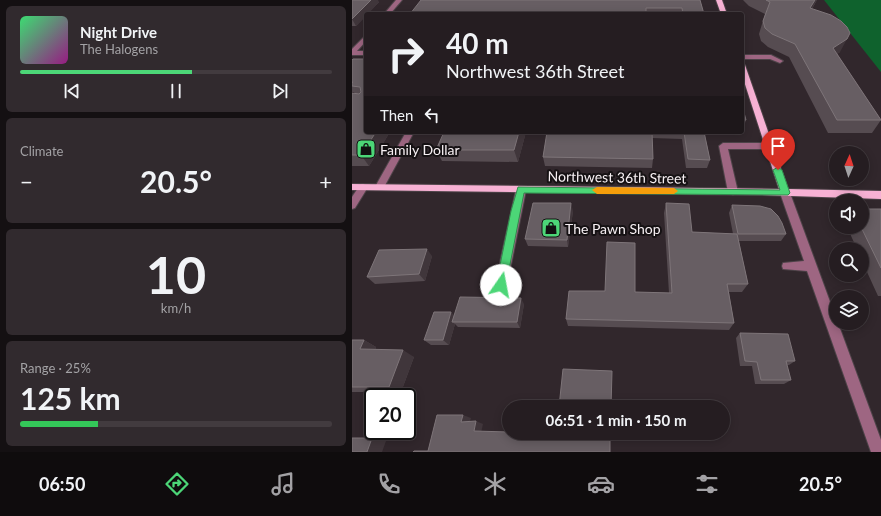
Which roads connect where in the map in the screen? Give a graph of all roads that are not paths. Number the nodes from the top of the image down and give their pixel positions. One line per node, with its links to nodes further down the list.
1 (399, 0): 3 (street)
2 (718, 0): 4 (main road)
3 (389, 12)
4 (723, 12)
5 (364, 39): 6 (street)
6 (352, 53): 7 (street)
7 (364, 53)
8 (744, 57): 9 (street)
9 (780, 61)
10 (744, 71): 12 (main road)
11 (409, 134): 15 (street)
12 (770, 146): 17 (street); 18 (main road)
13 (352, 187): 14 (main road, Northwest 36th Street)
14 (363, 187): 15 (main road, Northwest 36th Street); 20 (street)
15 (380, 187): 16 (main road, Northwest 36th Street)
16 (521, 190): 17 (main road, Northwest 36th Street); 23 (street)
17 (734, 192): 18 (main road, Northwest 36th Street)
18 (785, 193): 19 (main road, Northwest 36th Street); 22 (street)
19 (881, 195)
20 (352, 205)
21 (787, 266): 22 (street)
22 (811, 266): 24 (street)
23 (501, 285)
24 (878, 452)

